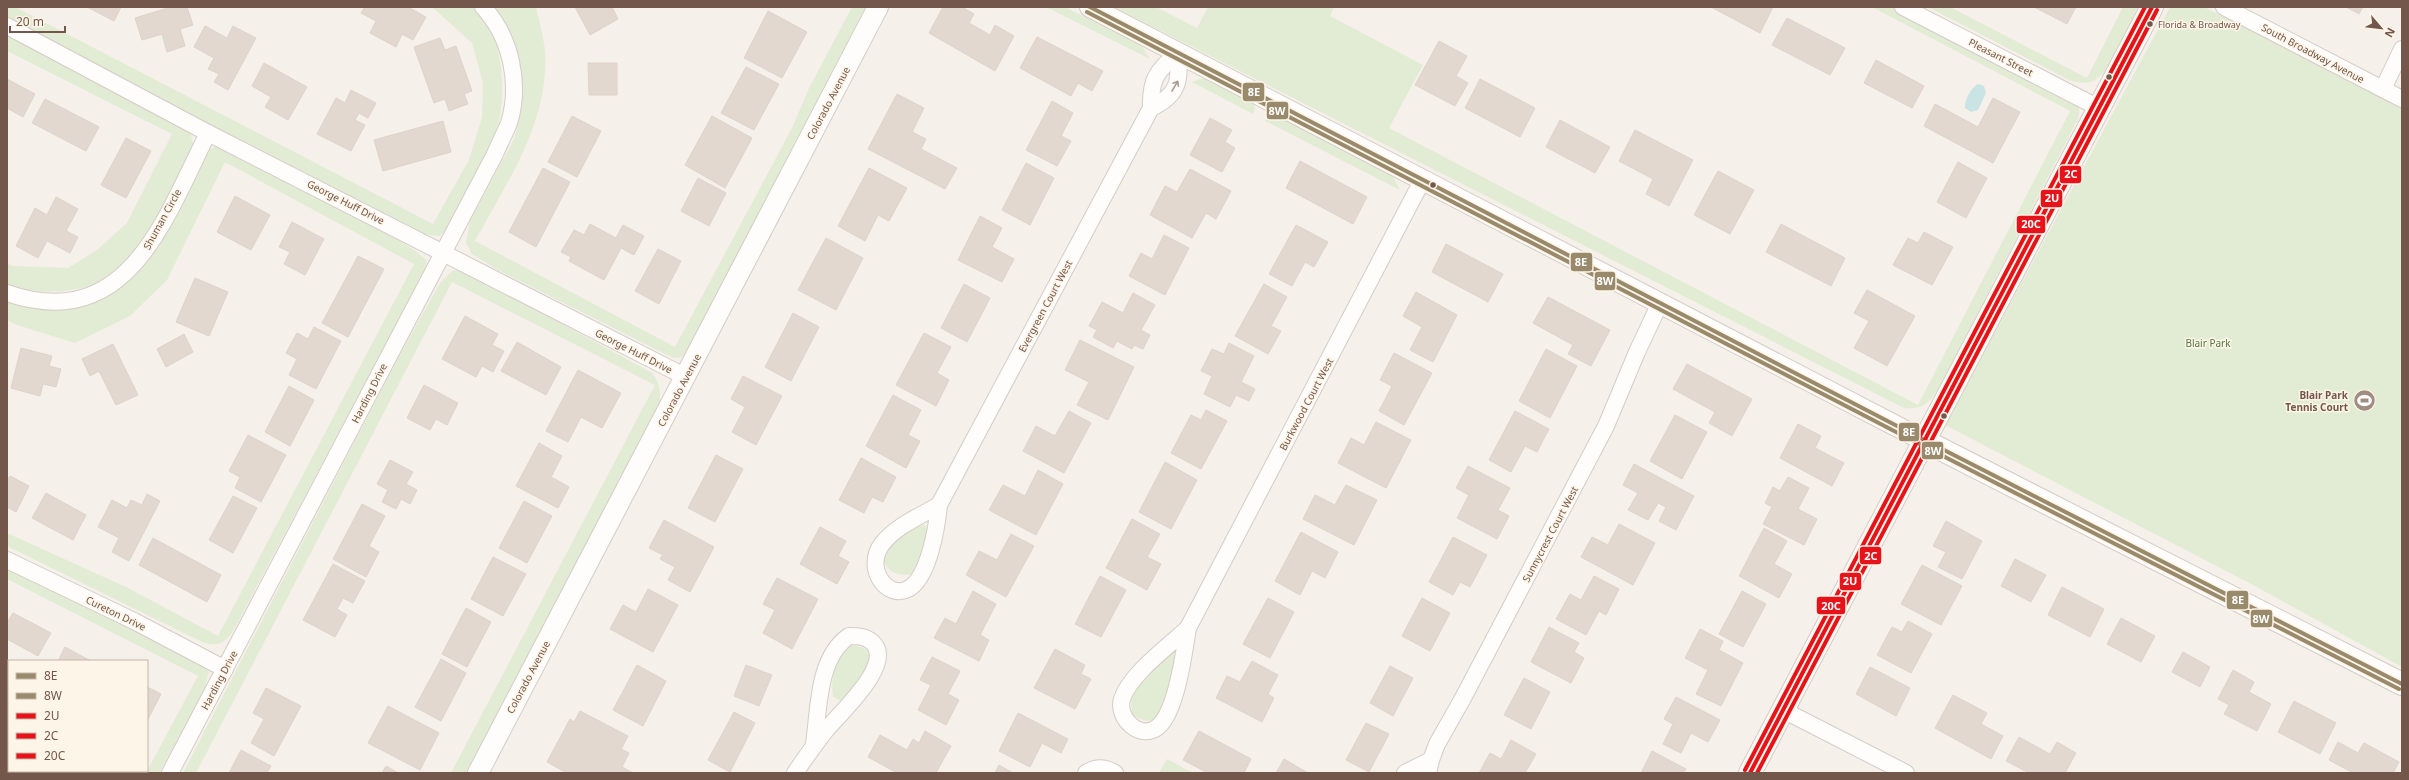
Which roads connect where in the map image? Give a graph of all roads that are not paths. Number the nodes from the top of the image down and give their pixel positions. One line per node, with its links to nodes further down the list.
1 (483, 7): 16 (street, Harding Drive)
2 (878, 7): 19 (street, Colorado Avenue)
3 (1090, 7): 9 (street)
4 (1903, 7): 13 (street, Pleasant Street)
5 (2152, 7): 13 (main road)
6 (2224, 7): 10 (street, South Broadway Avenue)
7 (7, 26): 14 (street, George Huff Drive)
8 (2402, 49): 10 (street)
9 (1178, 53): 12 (street, Evergreen Court West); 12 (street, one-way to 9); 15 (street)
10 (2383, 89): 11 (street, South Broadway Avenue)
11 (2402, 99)
12 (1151, 108): 21 (street, Evergreen Court West)
13 (2099, 108): 20 (main road)
14 (208, 132): 16 (street, George Huff Drive); 17 (street, Shuman Circle)
15 (1423, 179): 18 (street); 23 (street, Burkwood Court West)
16 (442, 252): 19 (street, George Huff Drive); 24 (street, Harding Drive)
17 (7, 293)
18 (1660, 302): 20 (street); 28 (street, Sunnycrest Court West)
19 (686, 377): 30 (street, Colorado Avenue)
20 (1923, 440): 25 (main road); 26 (main road)
21 (939, 504): 21 (street, Evergreen Court West)
22 (7, 560): 24 (street, Cureton Drive)
23 (1188, 628): 23 (street, Burkwood Court West)
24 (225, 668): 29 (street, Harding Drive)
25 (2402, 684)
26 (1783, 710): 35 (main road); 36 (street)
27 (814, 744): 27 (street); 31 (street)
28 (1429, 766): 34 (street, Sunnycrest Court West)
29 (170, 773)
30 (478, 773)
31 (795, 773)
32 (1086, 773): 33 (street)
33 (1115, 773)
34 (1405, 773)
35 (1750, 773)
36 (1906, 773)

